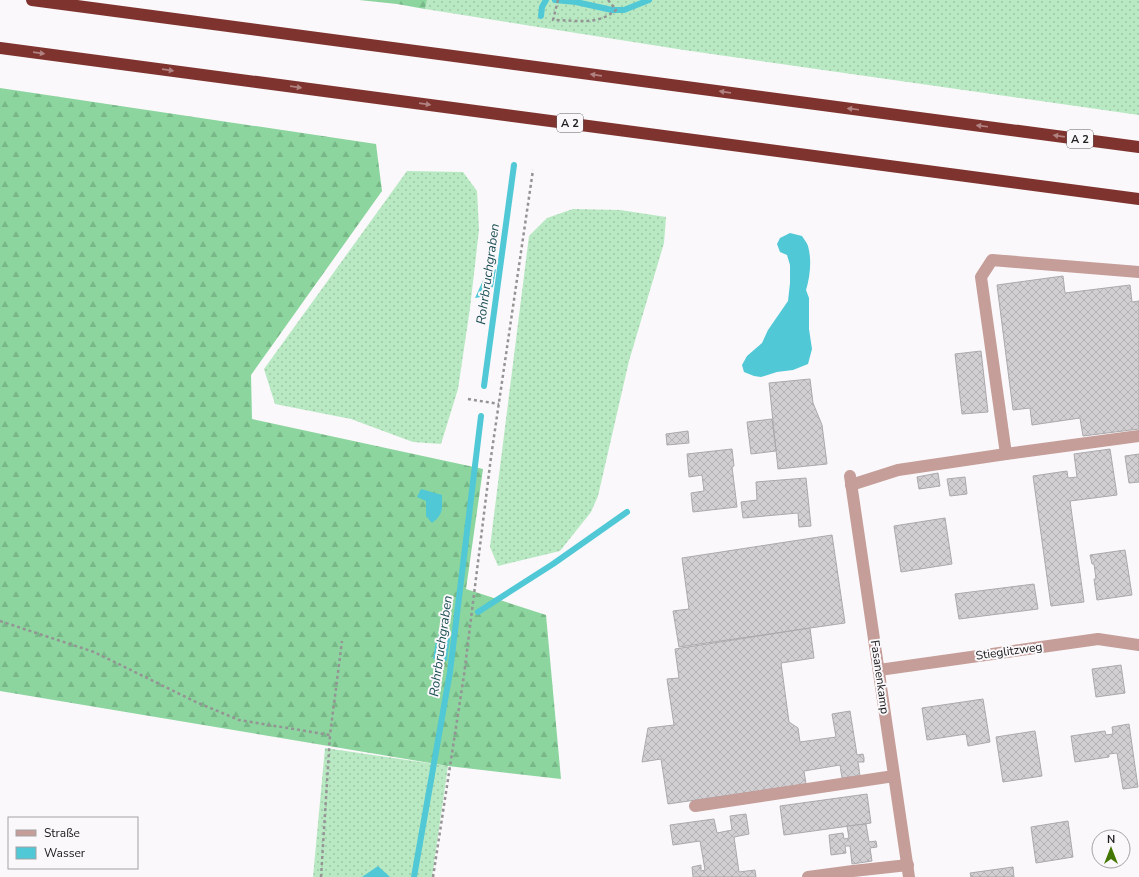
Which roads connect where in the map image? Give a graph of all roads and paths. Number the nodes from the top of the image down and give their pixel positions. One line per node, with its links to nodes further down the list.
1 (32, 0): 5 (highway, A 2, one-way to 1)
2 (558, 0): 3 (path)
3 (608, 0)
4 (0, 48): 7 (highway, A 2, one-way to 7)
5 (1139, 147)
6 (533, 170): 10 (path)
7 (1139, 199)
8 (1139, 272): 12 (street)
9 (468, 399): 10 (path)
10 (499, 404): 22 (path)
11 (1139, 436): 12 (street)
12 (1006, 454): 16 (street, Fasanenkamp)
13 (0, 621): 17 (path)
14 (342, 641): 17 (path)
15 (1139, 645): 16 (street, Stieglitzweg)
16 (879, 670): 18 (street, Fasanenkamp)
17 (330, 735): 21 (path)
18 (894, 776): 19 (street); 20 (street, Fasanenkamp)
19 (695, 806)
20 (908, 871): 23 (street)
21 (320, 877)
22 (433, 877)
23 (808, 877)

